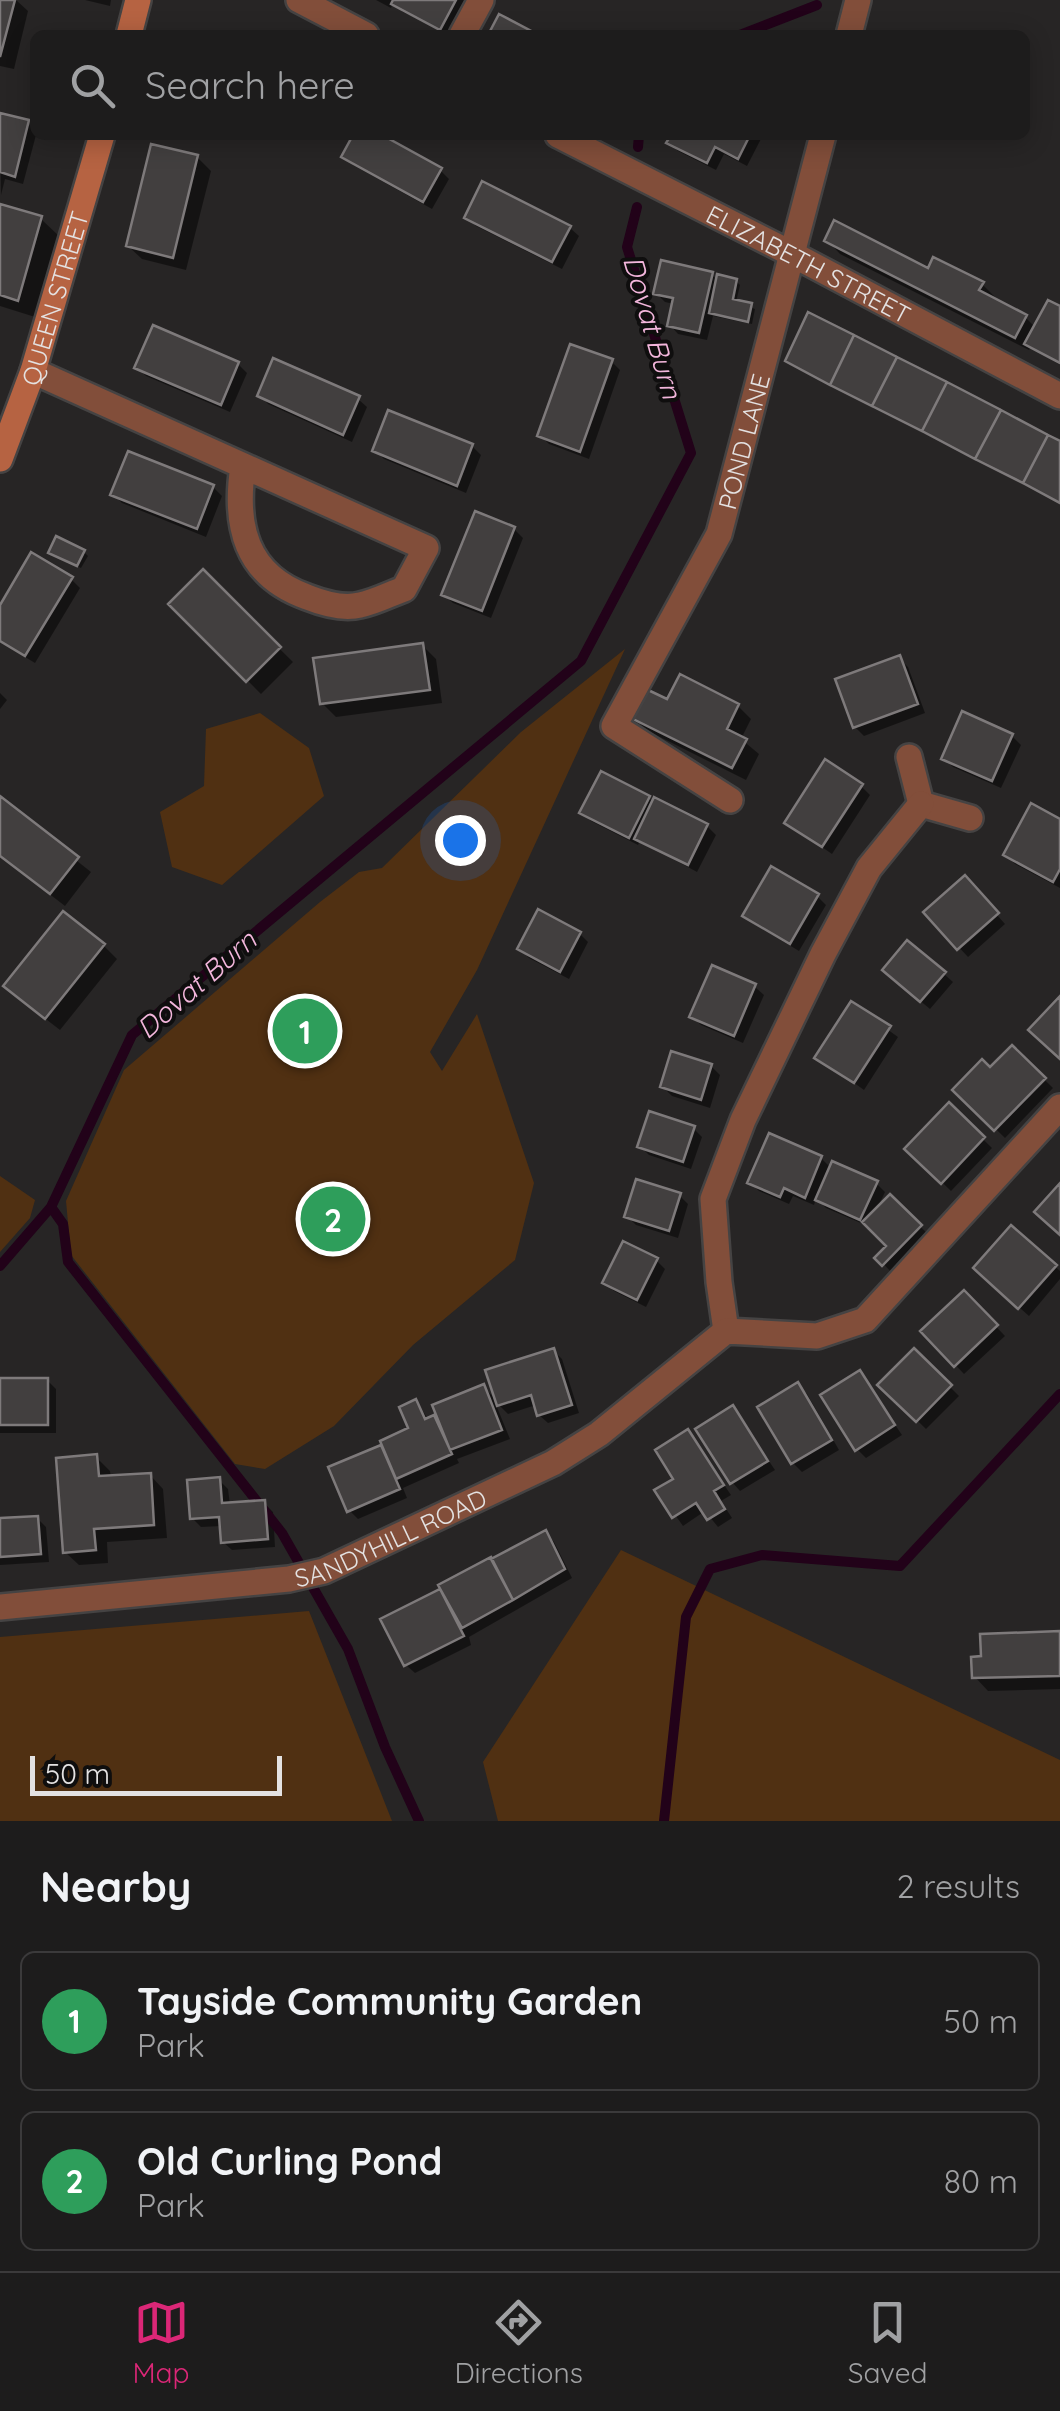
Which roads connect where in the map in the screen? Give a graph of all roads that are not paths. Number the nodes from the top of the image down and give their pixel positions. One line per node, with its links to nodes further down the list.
1 (138, 0): 5 (main road)
2 (299, 0): 6 (street)
3 (481, 0): 7 (street)
4 (858, 0): 8 (street)
5 (130, 30)
6 (356, 30)
7 (465, 30)
8 (850, 30)
9 (101, 140): 13 (main road, QUEEN STREET)
10 (568, 140): 12 (street, ELIZABETH STREET)
11 (822, 140): 12 (street, POND LANE)
12 (792, 254): 14 (street, ELIZABETH STREET); 18 (street, POND LANE)
13 (33, 372): 15 (main road, QUEEN STREET); 16 (street)
14 (1060, 396)
15 (0, 459)
16 (243, 466): 16 (street)
17 (909, 758): 19 (street)
18 (730, 800)
19 (921, 804): 20 (street); 22 (street)
20 (970, 818)
21 (1060, 1107): 22 (street)
22 (726, 1331): 23 (street, SANDYHILL ROAD)
23 (0, 1607)

